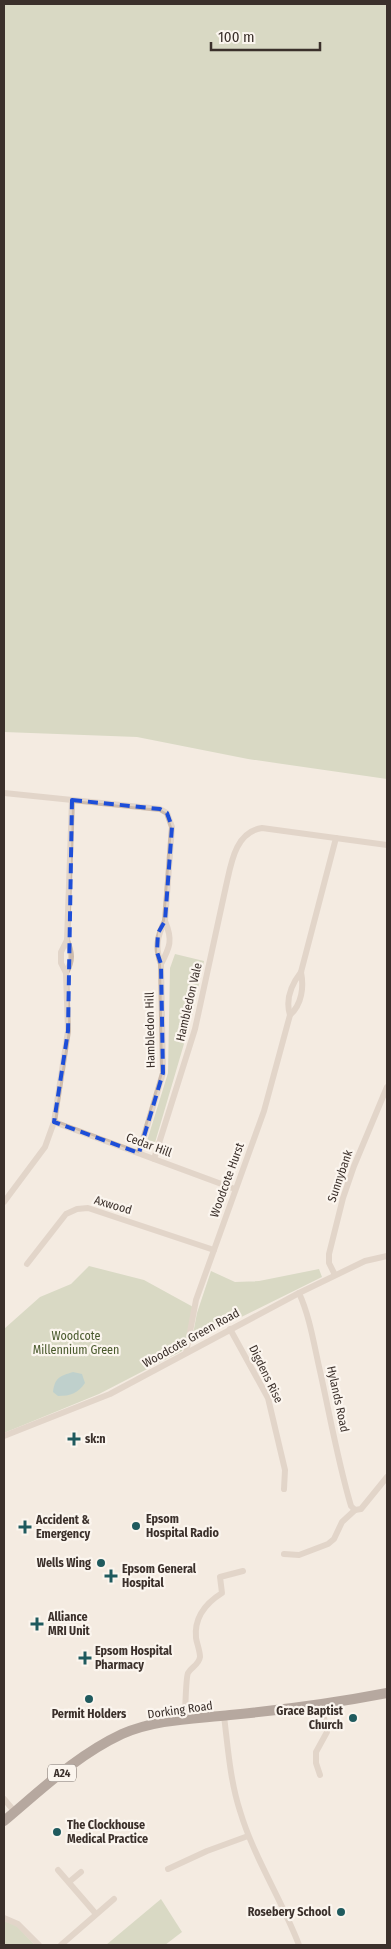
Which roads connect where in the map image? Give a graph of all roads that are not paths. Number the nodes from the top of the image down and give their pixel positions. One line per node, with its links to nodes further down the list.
1 (4, 793): 2 (street)
2 (72, 800): 5 (street, Hambledon Hill); 6 (street)
3 (336, 838): 4 (street); 8 (street, Woodcote Hurst); 14 (street, Hambledon Vale)
4 (387, 845)
5 (165, 921): 7 (street, Hambledon Hill); 7 (street, Hambledon Hill)
6 (67, 940): 9 (street); 9 (street)
7 (161, 964): 13 (street, Hambledon Hill)
8 (301, 972): 10 (street, Woodcote Hurst); 10 (street, Woodcote Hurst)
9 (66, 973): 12 (street)
10 (290, 1015): 15 (street, Woodcote Hurst)
11 (387, 1087): 20 (street, Sunnybank)
12 (54, 1122): 13 (street, Cedar Hill); 16 (street)
13 (139, 1153): 14 (street, Cedar Hill)
14 (154, 1159): 15 (street, Cedar Hill)
15 (236, 1189): 17 (street, Woodcote Hurst)
16 (4, 1202)
17 (214, 1250): 19 (street, Axwood); 23 (street, Woodcote Hurst)
18 (387, 1256): 20 (street, Woodcote Green Road)
19 (27, 1264)
20 (334, 1275): 21 (street, Woodcote Green Road)
21 (298, 1293): 22 (street, Woodcote Green Road); 27 (street, Hylands Road)
22 (230, 1329): 23 (street, Woodcote Green Road); 26 (street, Digdens Rise)
23 (186, 1353): 24 (street, Woodcote Green Road)
24 (4, 1436)
25 (387, 1477): 27 (street)
26 (284, 1489)
27 (355, 1510): 28 (street)
28 (284, 1554)
29 (243, 1570): 33 (street)
30 (387, 1693): 31 (highway, Dorking Road / A24)
31 (321, 1704): 32 (highway, Dorking Road / A24); 34 (street)
32 (224, 1716): 33 (highway, Dorking Road / A24); 38 (street)
33 (185, 1719): 36 (highway, Dorking Road / A24)
34 (320, 1775)
35 (4, 1799): 36 (street)
36 (15, 1812): 37 (highway, Dorking Road / A24)
37 (4, 1821)
38 (248, 1836): 39 (street); 48 (street)
39 (168, 1869)
40 (58, 1870): 42 (street)
41 (81, 1872): 42 (street)
42 (70, 1882): 44 (street)
43 (114, 1899): 44 (street)
44 (96, 1914): 47 (street)
45 (4, 1918): 46 (street)
46 (39, 1945)
47 (61, 1945)
48 (299, 1945)

